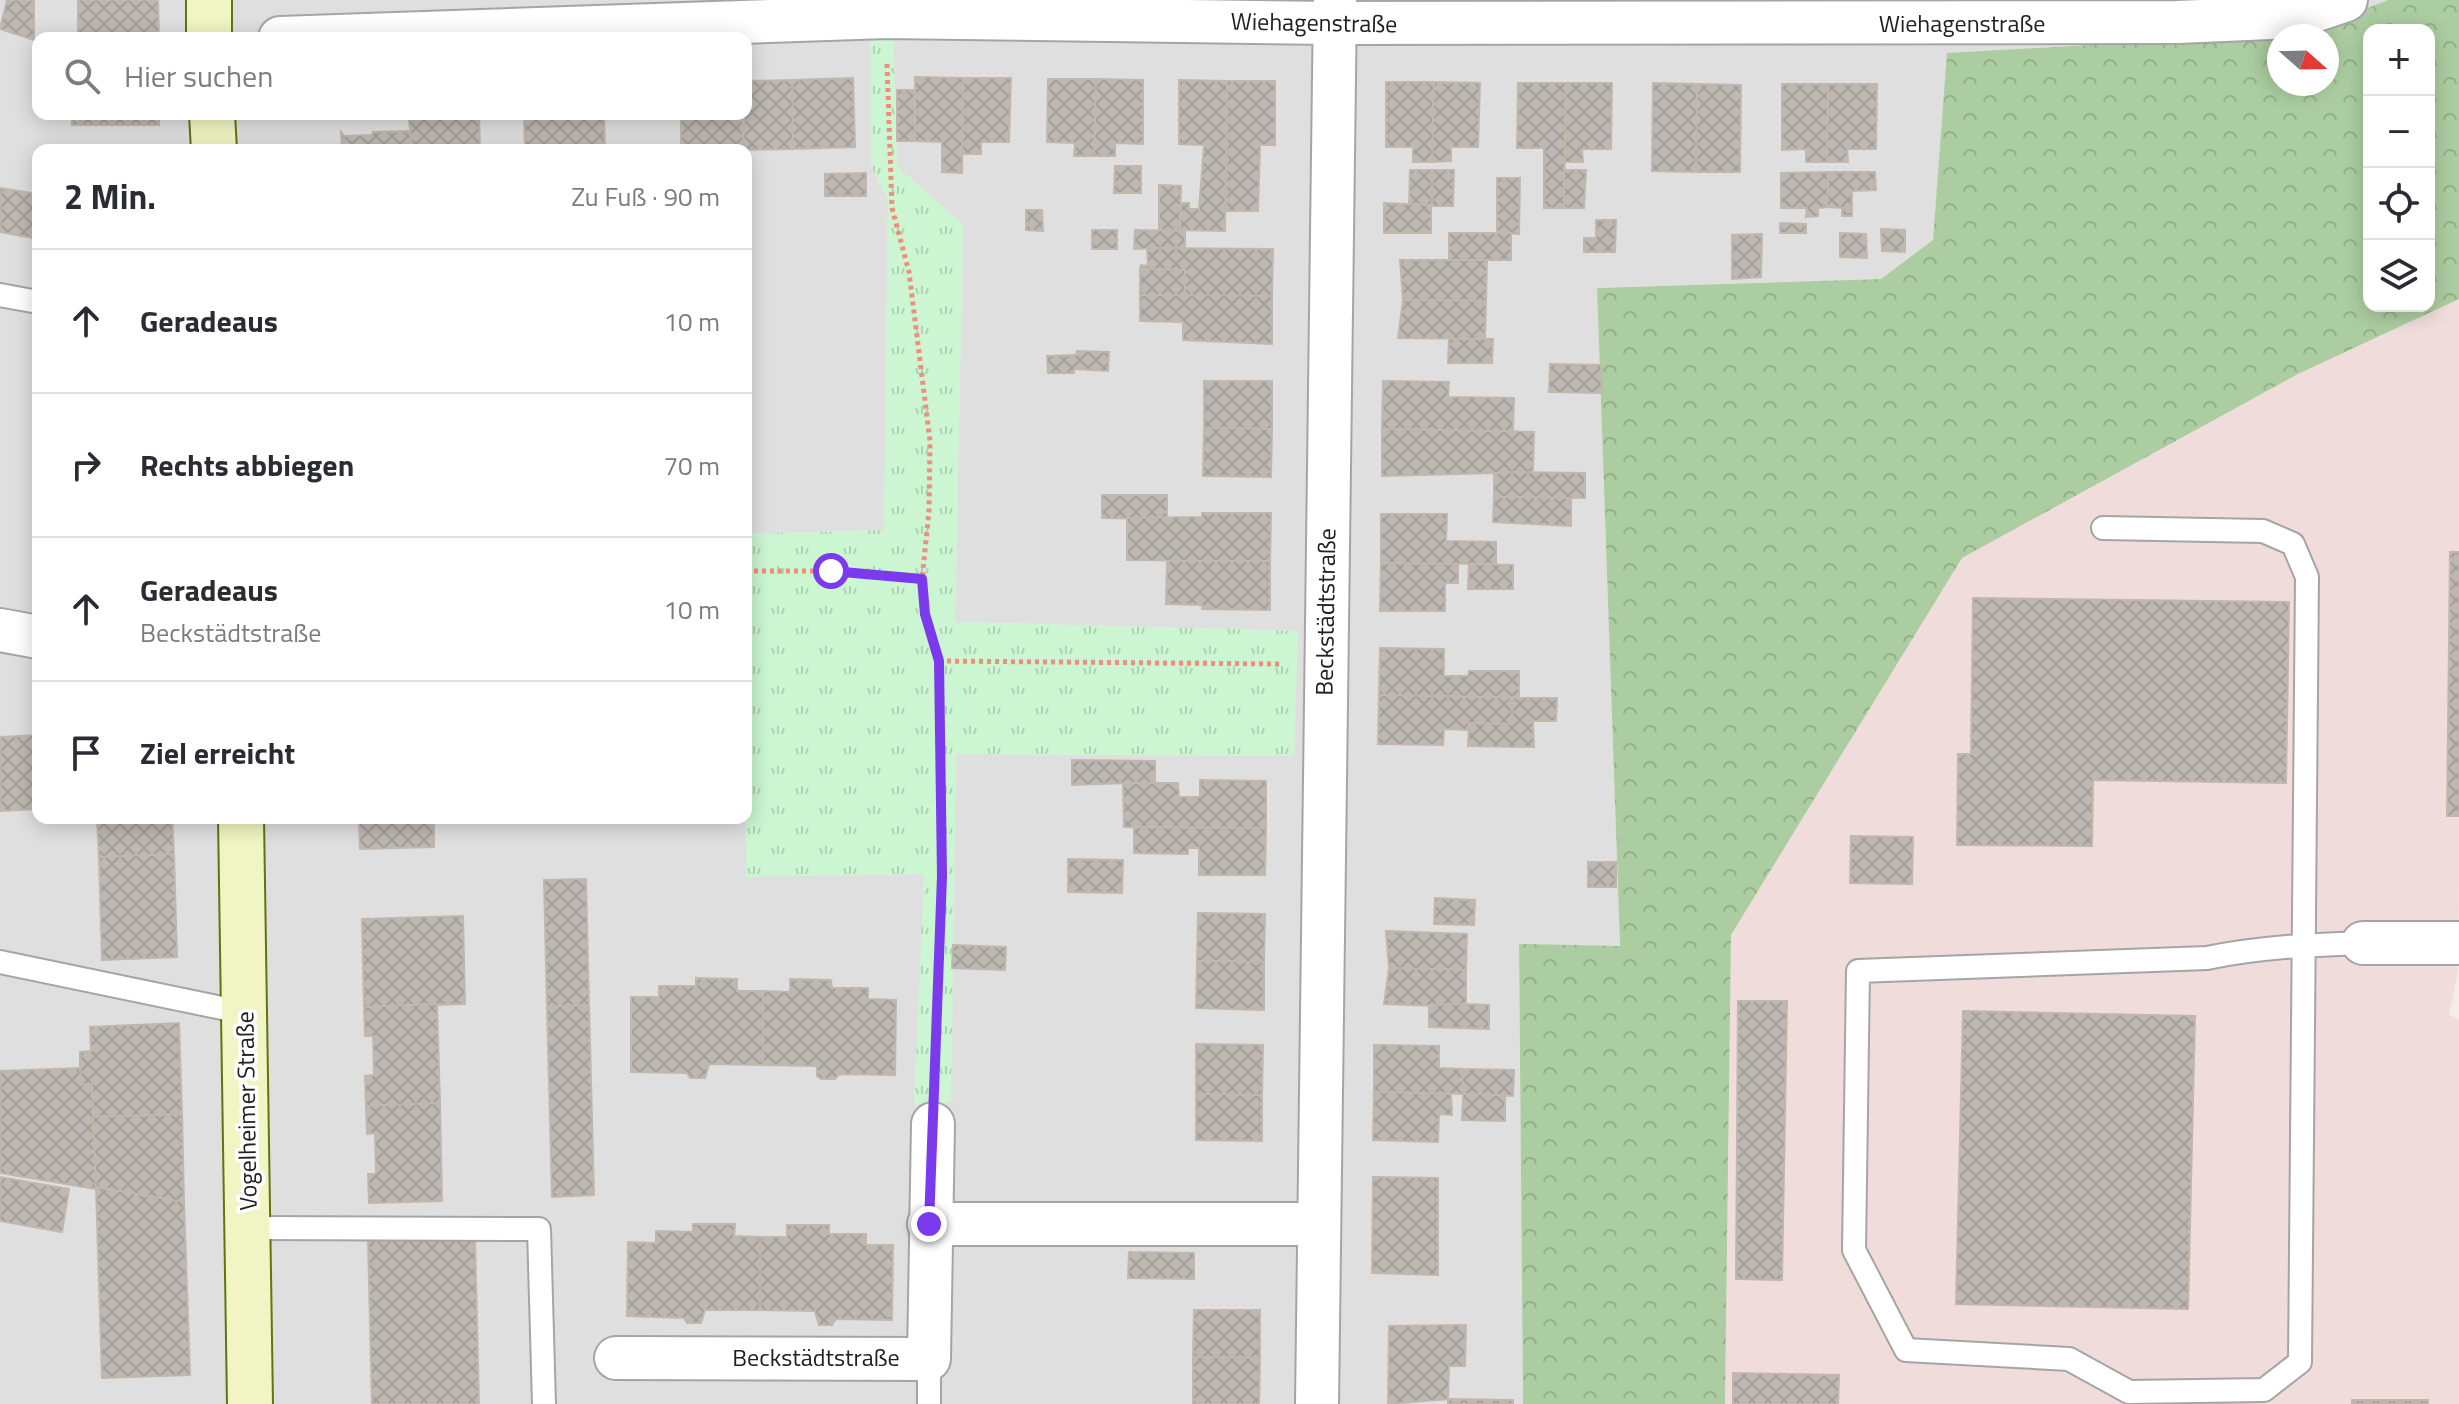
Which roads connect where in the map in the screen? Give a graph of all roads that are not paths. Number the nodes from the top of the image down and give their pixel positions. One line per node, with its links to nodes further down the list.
1 (209, 0): 6 (main road)
2 (2346, 0): 5 (street, Wiehagenstraße)
3 (821, 10): 4 (street, Wiehagenstraße); 7 (street, Wiehagenstraße)
4 (1335, 12): 5 (street, Wiehagenstraße); 23 (street, Beckstädtstraße)
5 (1936, 13)
6 (209, 32)
7 (396, 32)
8 (212, 120): 9 (main road)
9 (214, 144)
10 (0, 295): 11 (lane)
11 (32, 301)
12 (2103, 528): 18 (lane)
13 (0, 630): 14 (street)
14 (32, 636)
15 (241, 824): 20 (main road, Vogelheimer Straße)
16 (2363, 943): 17 (street); 18 (lane)
17 (2459, 943)
18 (2306, 945): 18 (lane)
19 (0, 962): 20 (lane)
20 (246, 1013): 24 (main road, Vogelheimer Straße)
21 (933, 1124): 22 (street, Beckstädtstraße)
22 (929, 1224): 23 (street); 26 (street, Beckstädtstraße)
23 (1319, 1224): 30 (street, Beckstädtstraße)
24 (249, 1228): 27 (main road, Vogelheimer Straße); 28 (lane)
25 (616, 1358): 26 (street, Beckstädtstraße)
26 (929, 1359): 29 (lane)
27 (250, 1404)
28 (544, 1404)
29 (929, 1404)
30 (1317, 1404)

